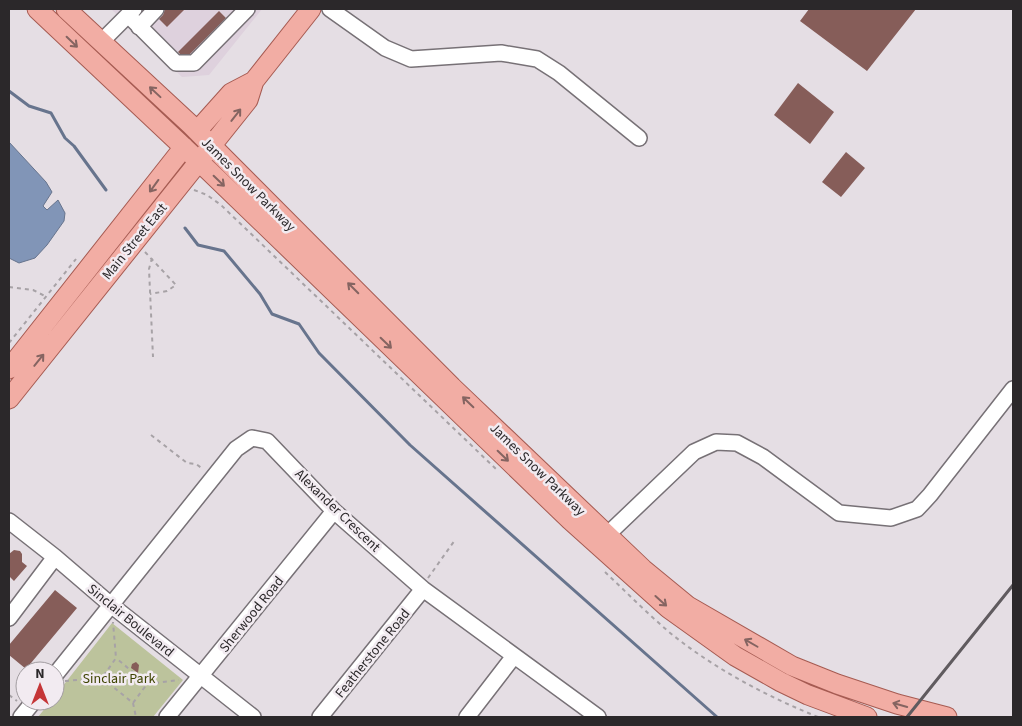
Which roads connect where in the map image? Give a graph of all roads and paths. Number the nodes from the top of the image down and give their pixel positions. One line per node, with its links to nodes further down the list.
1 (37, 9): 14 (main road, James Snow Parkway, one-way to 14)
2 (66, 9): 9 (main road, James Snow Parkway)
3 (156, 9): 8 (street)
4 (247, 9): 8 (street)
5 (311, 9): 10 (main road, Main Street East)
6 (330, 9): 12 (street)
7 (131, 12): 8 (street); 9 (street)
8 (139, 27)
9 (101, 42): 11 (main road, James Snow Parkway, one-way to 9)
10 (254, 81): 11 (main road, Main Street East); 13 (main road, Main Street East, one-way to 10)
11 (194, 128): 13 (main road, James Snow Parkway); 14 (street, Main Street East)
12 (639, 138)
13 (212, 146): 15 (main road, Main Street East); 29 (main road, James Snow Parkway, one-way to 13)
14 (184, 147): 15 (main road, James Snow Parkway); 20 (main road, Main Street East, one-way to 20)
15 (199, 161): 24 (main road, Main Street East, one-way to 15); 49 (main road, James Snow Parkway, one-way to 49)
16 (144, 250): 17 (path)
17 (152, 258): 19 (path); 19 (path)
18 (9, 287): 20 (path)
19 (150, 294): 21 (path)
20 (58, 307): 22 (main road, Main Street East)
21 (153, 357)
22 (9, 369)
23 (1013, 389): 29 (street)
24 (9, 398)
25 (151, 435): 26 (path)
26 (213, 477): 27 (street, Alexander Crescent); 33 (street, Alexander Crescent)
27 (334, 510): 32 (street, Alexander Crescent); 38 (street, Sherwood Road)
28 (9, 521): 31 (street, Sinclair Boulevard)
29 (607, 535): 50 (main road, James Snow Parkway, one-way to 29)
30 (455, 540): 32 (path)
31 (55, 557): 33 (street, Sinclair Boulevard); 34 (street)
32 (423, 589): 35 (street, Alexander Crescent); 46 (street, Featherstone Road)
33 (111, 605): 36 (path); 37 (street, Alexander Crescent); 38 (street, Sinclair Boulevard)
34 (10, 615)
35 (514, 656): 47 (street); 48 (street, Alexander Crescent)
36 (116, 658): 40 (path); 41 (path)
37 (65, 671)
38 (201, 676): 41 (path); 44 (street, Sherwood Road); 45 (street, Sinclair Boulevard)
39 (65, 678): 40 (path)
40 (102, 678): 42 (path)
41 (147, 684): 42 (path)
42 (133, 704): 43 (path)
43 (136, 717)
44 (167, 717)
45 (253, 717)
46 (320, 717)
47 (467, 717)
48 (598, 717)
49 (867, 717)
50 (947, 717)

